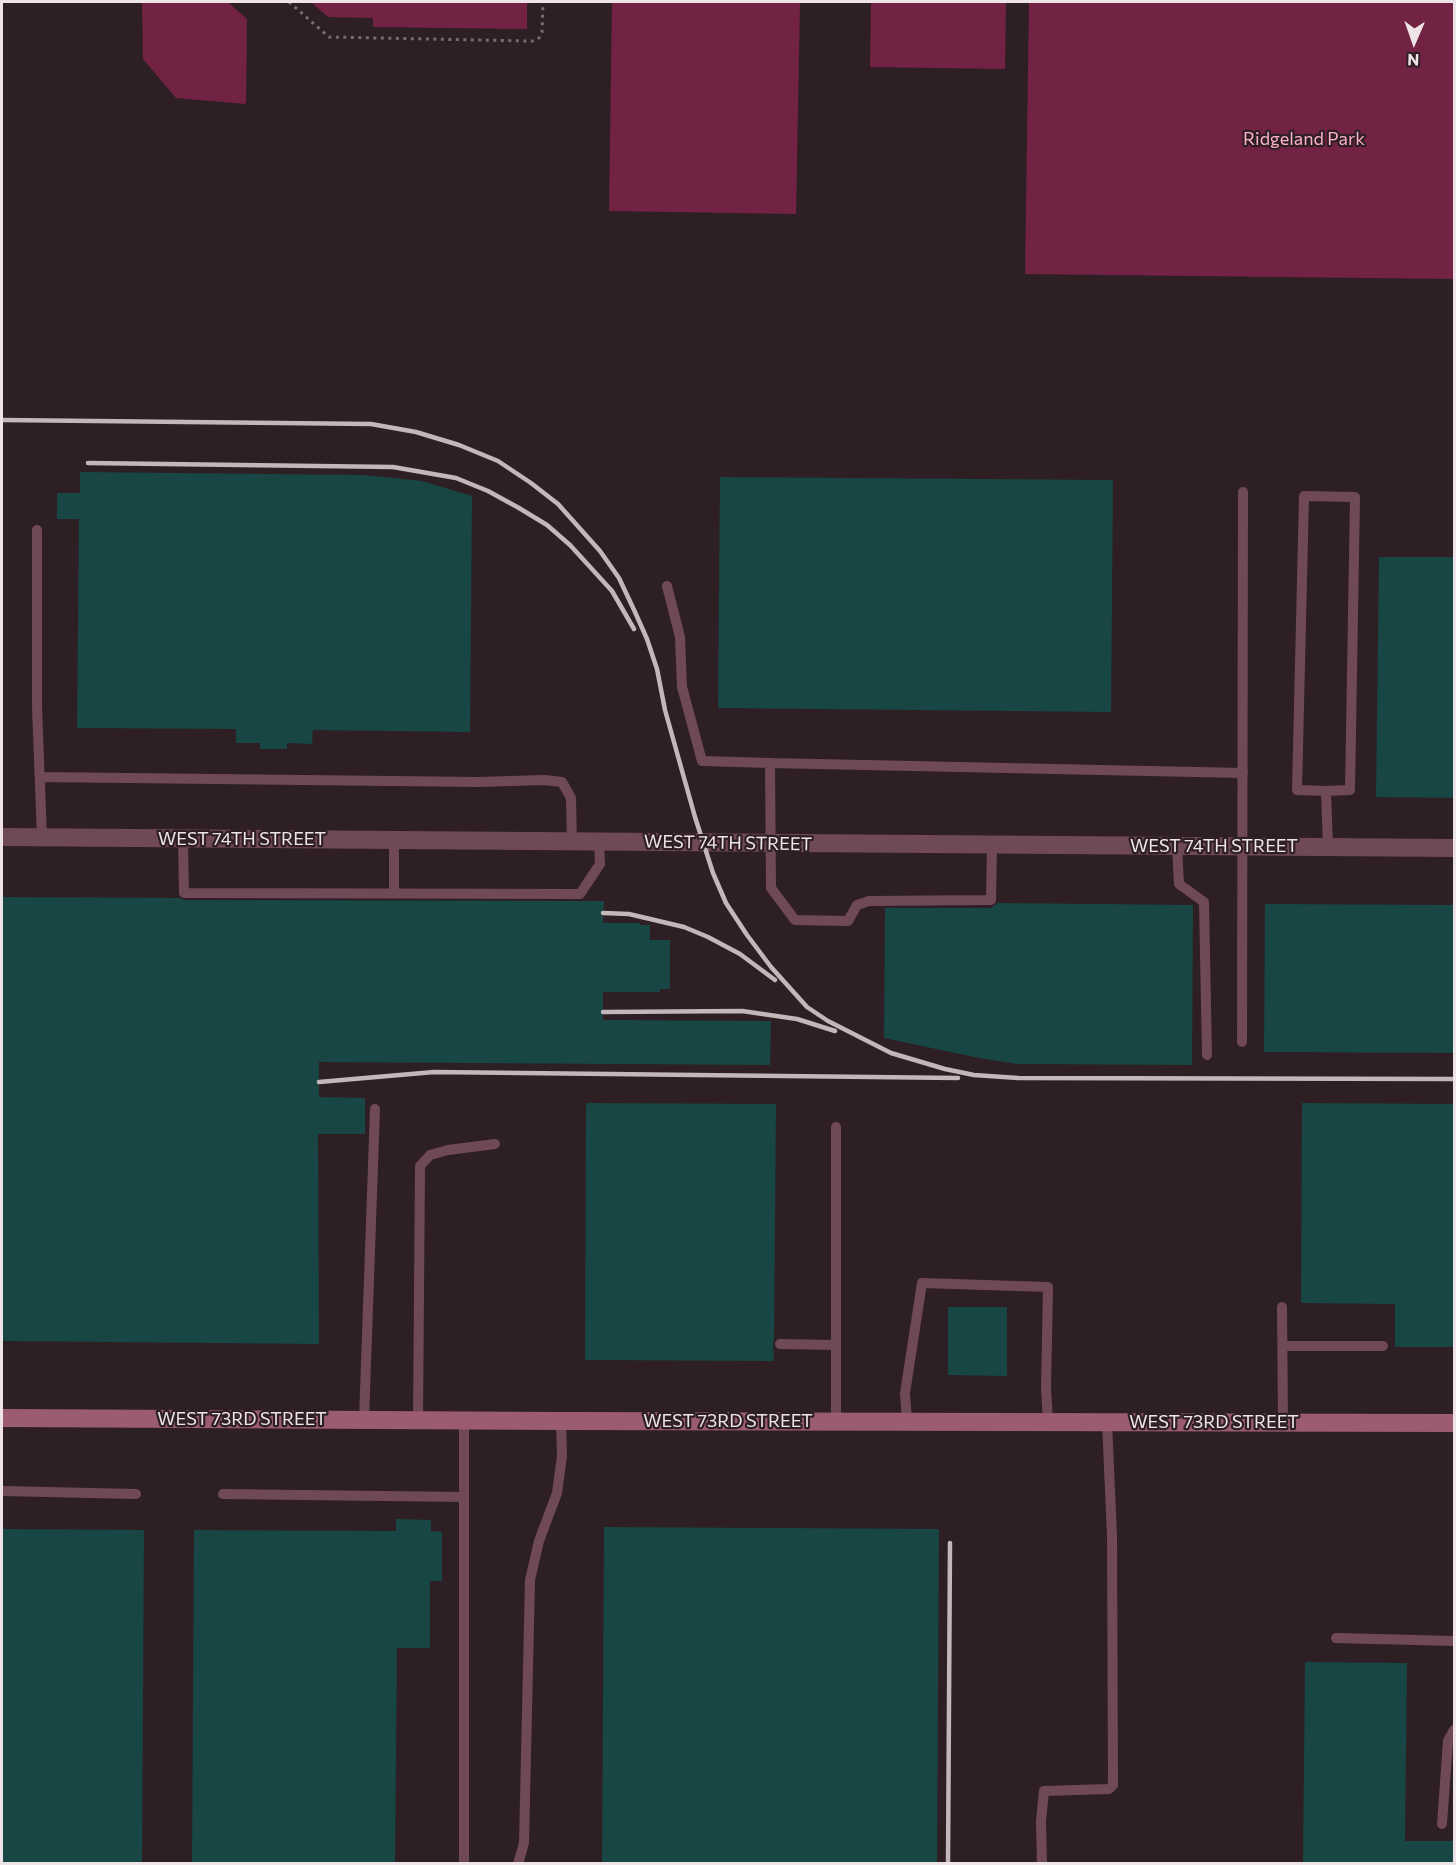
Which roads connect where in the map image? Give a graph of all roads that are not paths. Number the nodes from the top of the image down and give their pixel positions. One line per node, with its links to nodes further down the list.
1 (1243, 492): 5 (lane)
2 (37, 530): 6 (lane)
3 (667, 586): 4 (lane)
4 (770, 763): 5 (lane); 14 (lane)
5 (1243, 773): 17 (lane)
6 (40, 777): 9 (lane); 12 (lane)
7 (1326, 791): 7 (lane); 18 (lane)
8 (2, 837): 9 (street, WEST 74TH STREET)
9 (42, 838): 10 (street, WEST 74TH STREET)
10 (183, 838): 11 (street, WEST 74TH STREET); 20 (lane)
11 (394, 840): 12 (street, WEST 74TH STREET); 20 (lane)
12 (572, 842): 13 (street, WEST 74TH STREET)
13 (599, 842): 14 (street, WEST 74TH STREET); 20 (lane)
14 (771, 844): 15 (street, WEST 74TH STREET); 15 (lane)
15 (992, 845): 16 (street, WEST 74TH STREET)
16 (1177, 846): 17 (street, WEST 74TH STREET); 22 (lane)
17 (1243, 847): 18 (street, WEST 74TH STREET); 21 (lane)
18 (1328, 847): 19 (street, WEST 74TH STREET)
19 (1455, 848)
20 (394, 894)
21 (1242, 1042)
22 (1207, 1055)
23 (375, 1109): 32 (lane)
24 (836, 1127): 28 (lane)
25 (495, 1144): 33 (lane)
26 (1282, 1307): 29 (lane)
27 (780, 1344): 28 (lane)
28 (836, 1345): 36 (lane)
29 (1283, 1346): 30 (lane); 40 (lane)
30 (1383, 1346)
31 (2, 1418): 32 (street, WEST 73RD STREET)
32 (364, 1420): 33 (street, WEST 73RD STREET)
33 (418, 1420): 34 (street, WEST 73RD STREET)
34 (464, 1420): 35 (street, WEST 73RD STREET); 45 (lane)
35 (561, 1421): 36 (street, WEST 73RD STREET); 51 (lane)
36 (836, 1422): 37 (street, WEST 73RD STREET)
37 (907, 1422): 38 (street, WEST 73RD STREET); 38 (lane)
38 (1048, 1422): 39 (street, WEST 73RD STREET)
39 (1107, 1422): 40 (street, WEST 73RD STREET); 52 (lane)
40 (1283, 1422): 41 (street, WEST 73RD STREET)
41 (1455, 1423)
42 (2, 1491): 43 (lane)
43 (136, 1494)
44 (223, 1494): 45 (lane)
45 (464, 1497): 50 (lane)
46 (1336, 1638): 47 (lane)
47 (1455, 1641)
48 (1455, 1730): 49 (lane)
49 (1442, 1824)
50 (464, 1863)
51 (518, 1863)
52 (1042, 1863)

